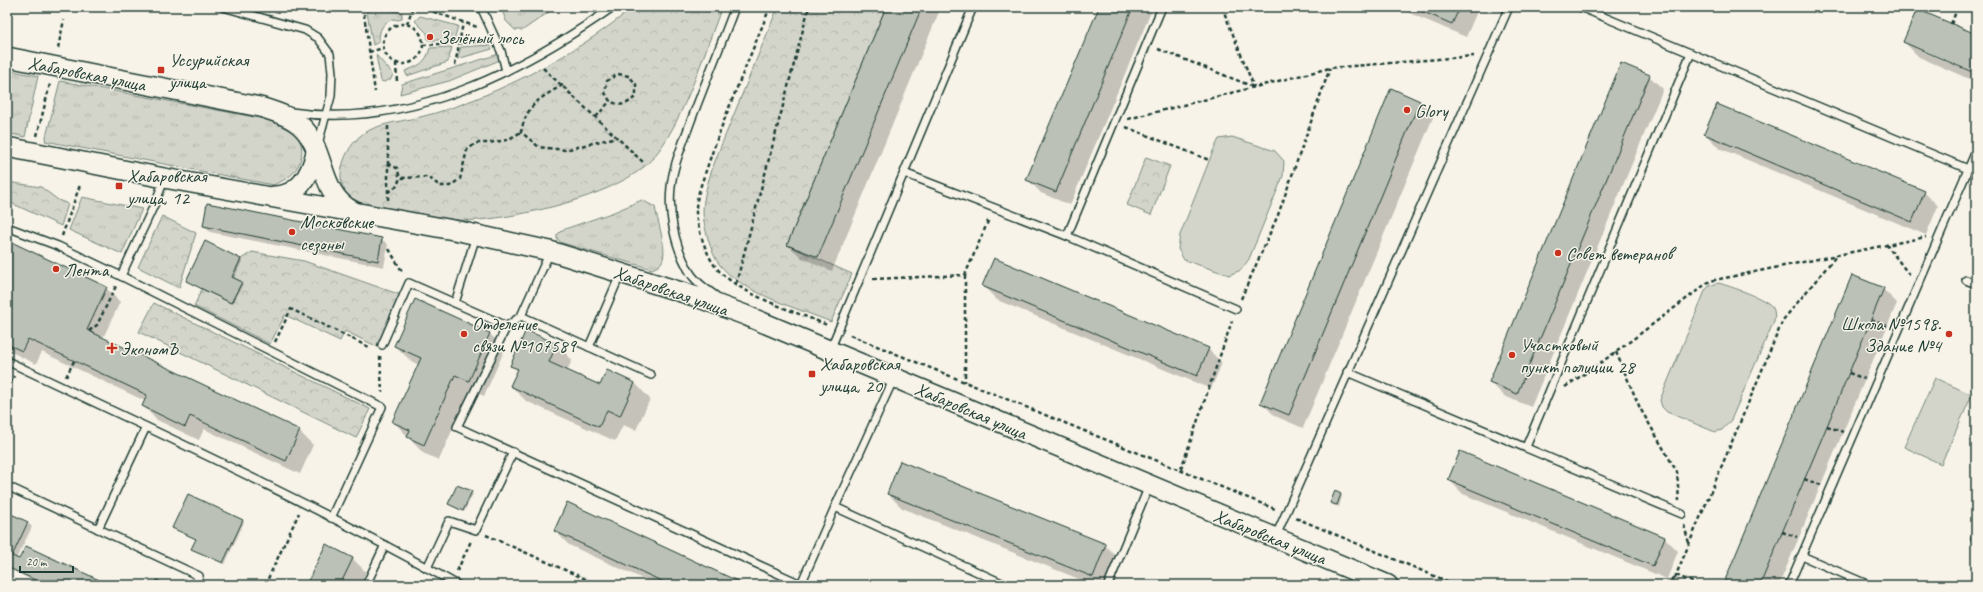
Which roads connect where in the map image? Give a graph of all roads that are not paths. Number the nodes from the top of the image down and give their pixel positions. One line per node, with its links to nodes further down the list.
1 (223, 7): 13 (lane)
2 (481, 7): 11 (lane)
3 (614, 7): 11 (lane, Хабаровская улица)
4 (735, 7): 32 (lane)
5 (973, 7): 18 (lane)
6 (1162, 7): 24 (lane)
7 (1508, 7): 39 (lane)
8 (1580, 7): 9 (lane)
9 (1691, 54): 17 (lane); 43 (lane)
10 (7, 57): 12 (main road, Хабаровская улица)
11 (506, 71): 13 (lane, Хабаровская улица)
12 (260, 107): 13 (lane, Хабаровская улица); 16 (main road, Хабаровская улица)
13 (326, 114): 16 (lane)
14 (7, 147): 19 (main road, Хабаровская улица)
15 (1976, 151): 17 (lane)
16 (316, 152): 20 (main road, Хабаровская улица); 21 (main road, Хабаровская улица)
17 (1968, 169): 53 (lane)
18 (904, 173): 24 (lane); 37 (lane)
19 (164, 178): 20 (main road, Хабаровская улица); 27 (lane)
20 (266, 196): 21 (main road, Хабаровская улица)
21 (360, 214): 23 (main road, Хабаровская улица)
22 (7, 227): 27 (lane)
23 (476, 236): 25 (main road, Хабаровская улица); 30 (lane)
24 (1067, 236): 31 (lane)
25 (550, 251): 26 (main road, Хабаровская улица); 33 (lane)
26 (621, 272): 32 (main road, Хабаровская улица); 36 (lane)
27 (121, 276): 49 (lane)
28 (1966, 280): 29 (lane)
29 (1976, 284)
30 (455, 303): 34 (lane); 35 (lane)
31 (1236, 309)
32 (745, 315): 37 (main road, Хабаровская улица)
33 (521, 316): 34 (lane); 36 (lane)
34 (507, 326): 44 (lane)
35 (382, 345)
36 (589, 347): 40 (lane)
37 (830, 351): 41 (main road, Хабаровская улица)
38 (7, 361): 42 (lane)
39 (1348, 372): 43 (lane); 51 (lane)
40 (651, 375)
41 (894, 378): 46 (main road, Хабаровская улица); 47 (lane)
42 (146, 427): 49 (lane); 50 (lane)
43 (1526, 447): 48 (lane)
44 (513, 452): 54 (lane); 56 (lane)
45 (7, 486): 50 (lane)
46 (1149, 486): 51 (main road, Хабаровская улица); 60 (lane)
47 (835, 506): 56 (lane); 59 (lane)
48 (1682, 514)
49 (331, 518): 52 (lane)
50 (98, 529): 57 (lane)
51 (1275, 538): 61 (main road, Хабаровская улица)
52 (385, 545): 54 (lane); 58 (lane)
53 (1802, 556): 62 (lane); 63 (lane)
54 (427, 568): 55 (lane)
55 (455, 583)
56 (802, 584)
57 (194, 585)
58 (366, 585)
59 (1006, 585)
60 (1108, 585)
61 (1388, 585)
62 (1789, 585)
63 (1869, 585)

